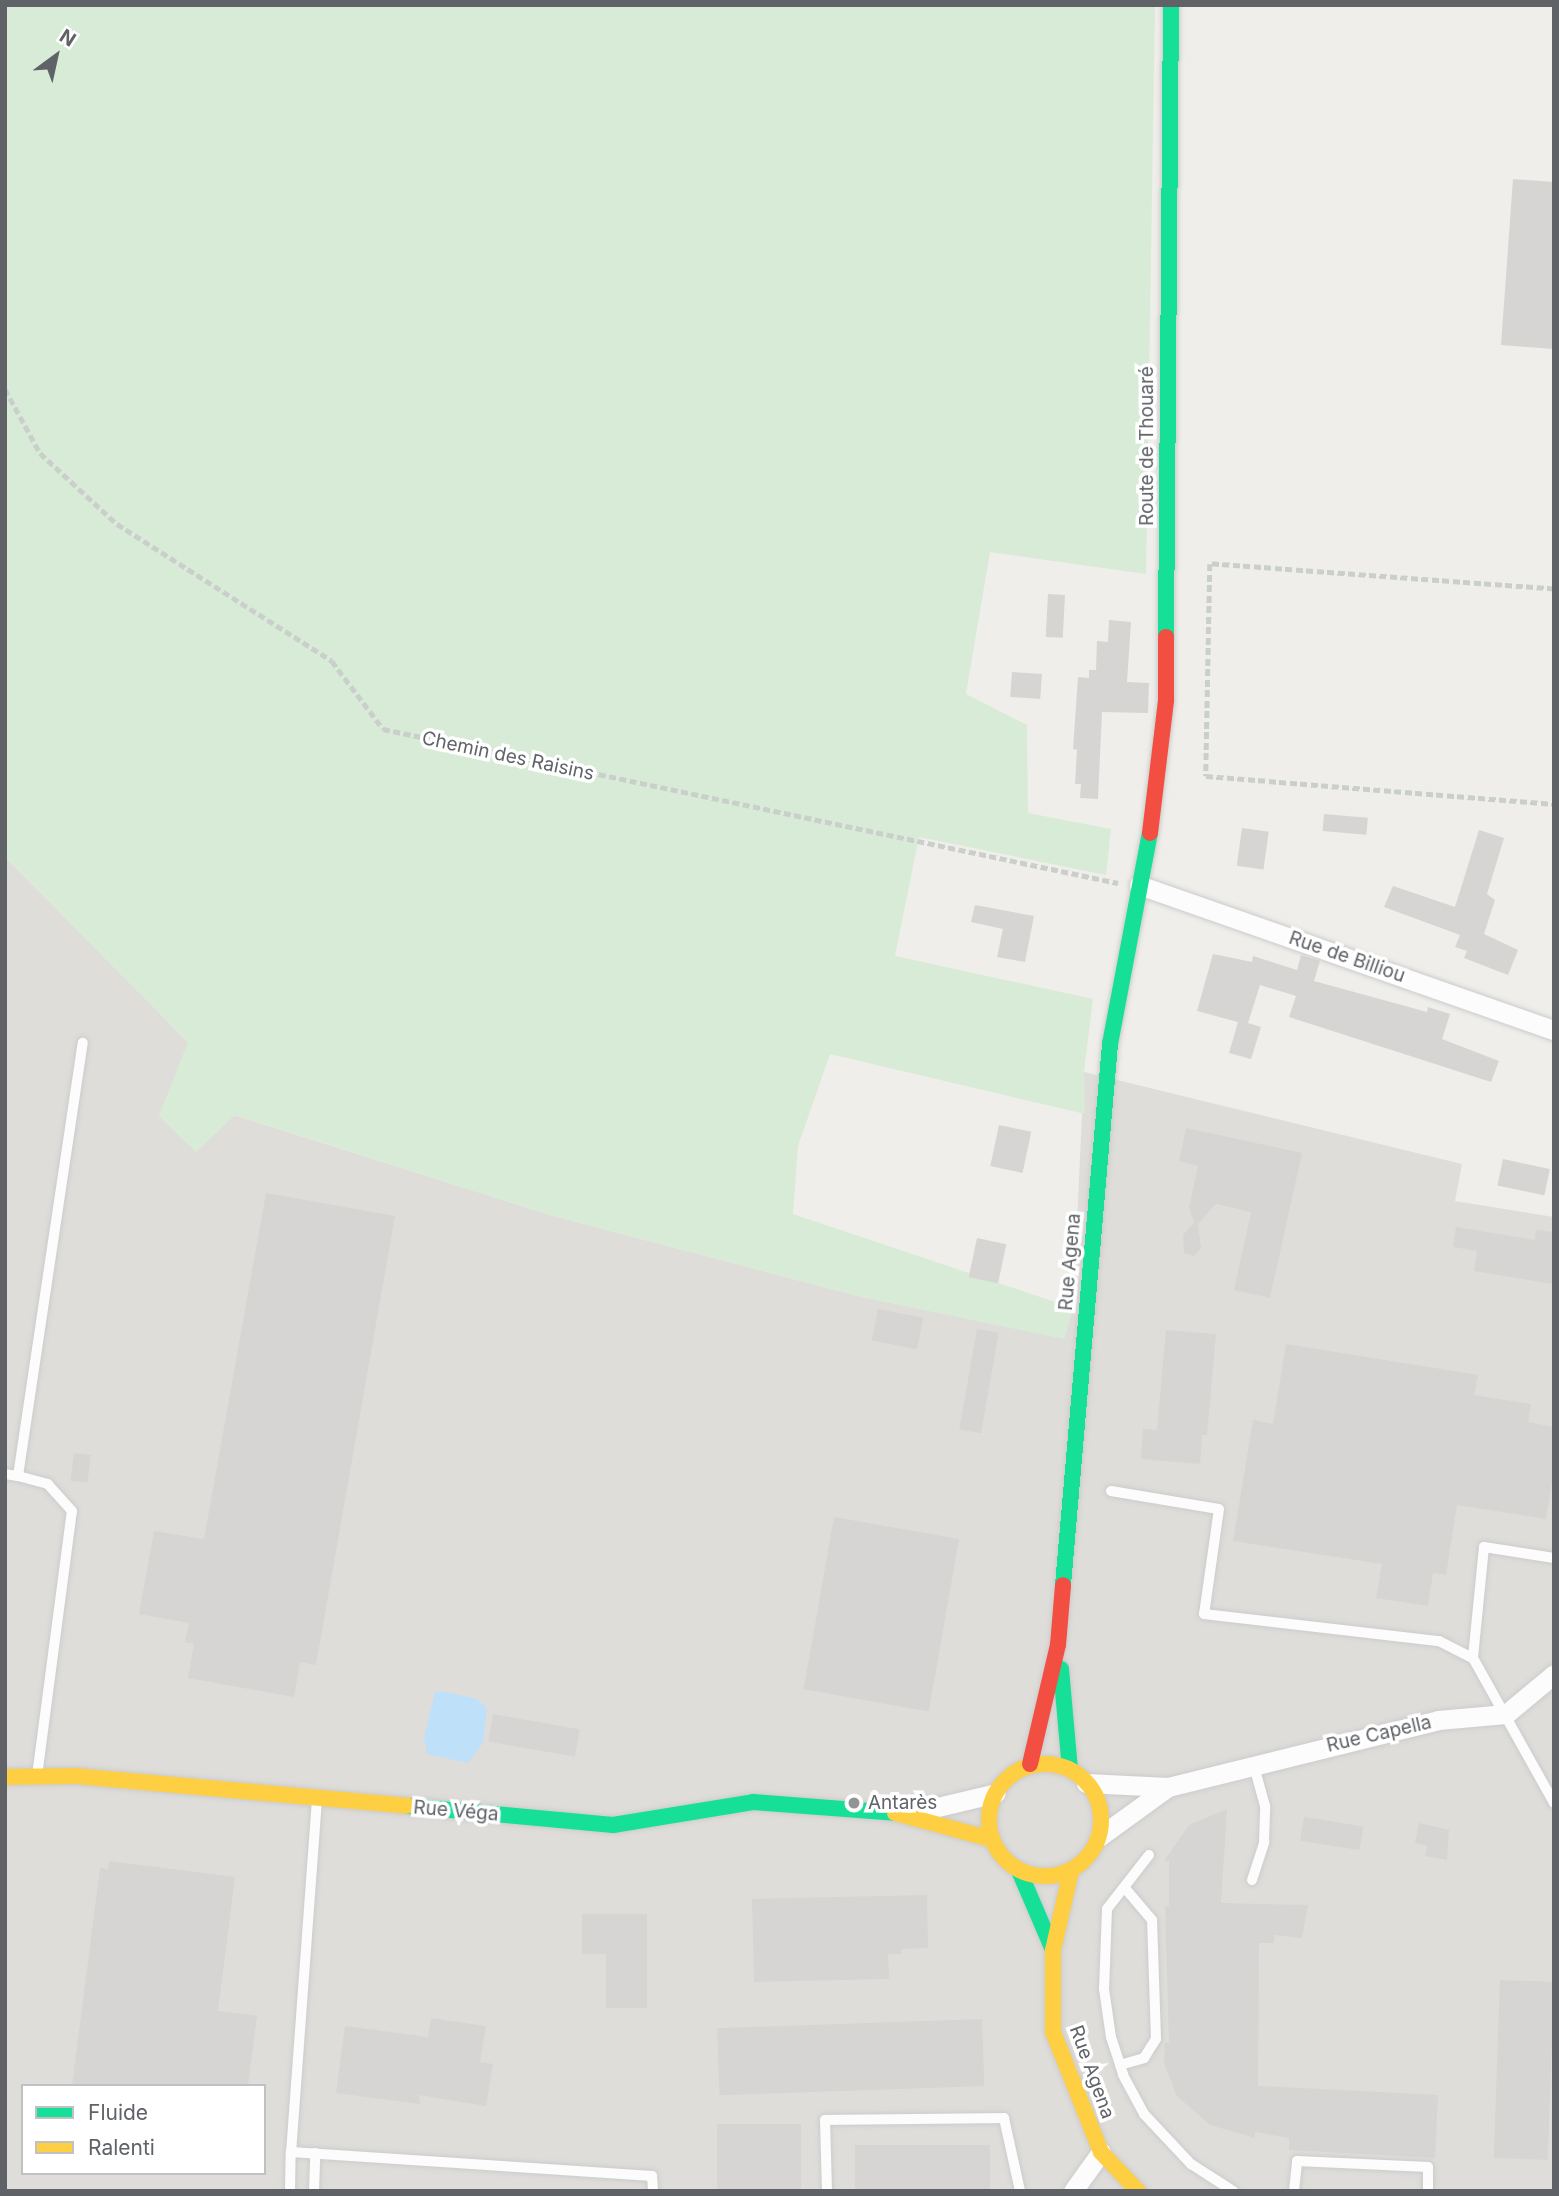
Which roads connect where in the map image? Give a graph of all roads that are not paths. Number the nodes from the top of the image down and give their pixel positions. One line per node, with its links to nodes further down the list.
1 (1171, 5): 2 (main road, Route de Thouaré)
2 (1139, 885): 3 (street, Rue de Billiou); 9 (main road, Rue Agena)
3 (1554, 1030)
4 (83, 1044): 6 (lane)
5 (5, 1474): 6 (lane)
6 (18, 1476): 16 (lane)
7 (1111, 1492): 10 (lane)
8 (1554, 1558): 10 (lane)
9 (1058, 1645): 13 (main road, Rue Agena); 15 (main road, Rue Agena)
10 (1473, 1658): 12 (lane)
11 (1554, 1674): 12 (street)
12 (1506, 1714): 14 (street, Rue Capella); 22 (lane)
13 (1030, 1764): 15 (main road); 20 (main road)
14 (1254, 1766): 19 (street, Rue Capella); 29 (lane)
15 (1070, 1769): 18 (main road)
16 (36, 1776): 17 (main road, Rue Véga); 21 (main road, Rue Véga)
17 (6, 1782)
18 (1086, 1783): 19 (street, Rue Capella); 24 (main road)
19 (1168, 1787): 24 (street, Rue Capella)
20 (996, 1793): 23 (street, Rue Véga); 25 (main road)
21 (317, 1798): 23 (main road, Rue Véga); 33 (lane)
22 (1554, 1803)
23 (906, 1814): 25 (main road, Rue Véga)
24 (1099, 1837): 27 (main road)
25 (991, 1839): 28 (main road)
26 (1149, 1855): 30 (lane)
27 (1071, 1871): 28 (main road); 31 (main road, Rue Agena)
28 (1020, 1873): 31 (main road, Rue Agena)
29 (1252, 1880)
30 (1124, 1887): 32 (lane); 32 (lane)
31 (1053, 1950): 34 (main road, Rue Agena)
32 (1120, 2065): 43 (lane)
33 (291, 2152): 35 (lane); 36 (lane)
34 (1101, 2152): 41 (street); 42 (main road, Rue Agena)
35 (315, 2153): 37 (lane); 38 (lane)
36 (290, 2191)
37 (314, 2191)
38 (653, 2191)
39 (827, 2191): 40 (lane)
40 (1020, 2191)
41 (1073, 2191)
42 (1138, 2191)
43 (1233, 2191)
44 (1294, 2191): 45 (lane)
45 (1428, 2191)

